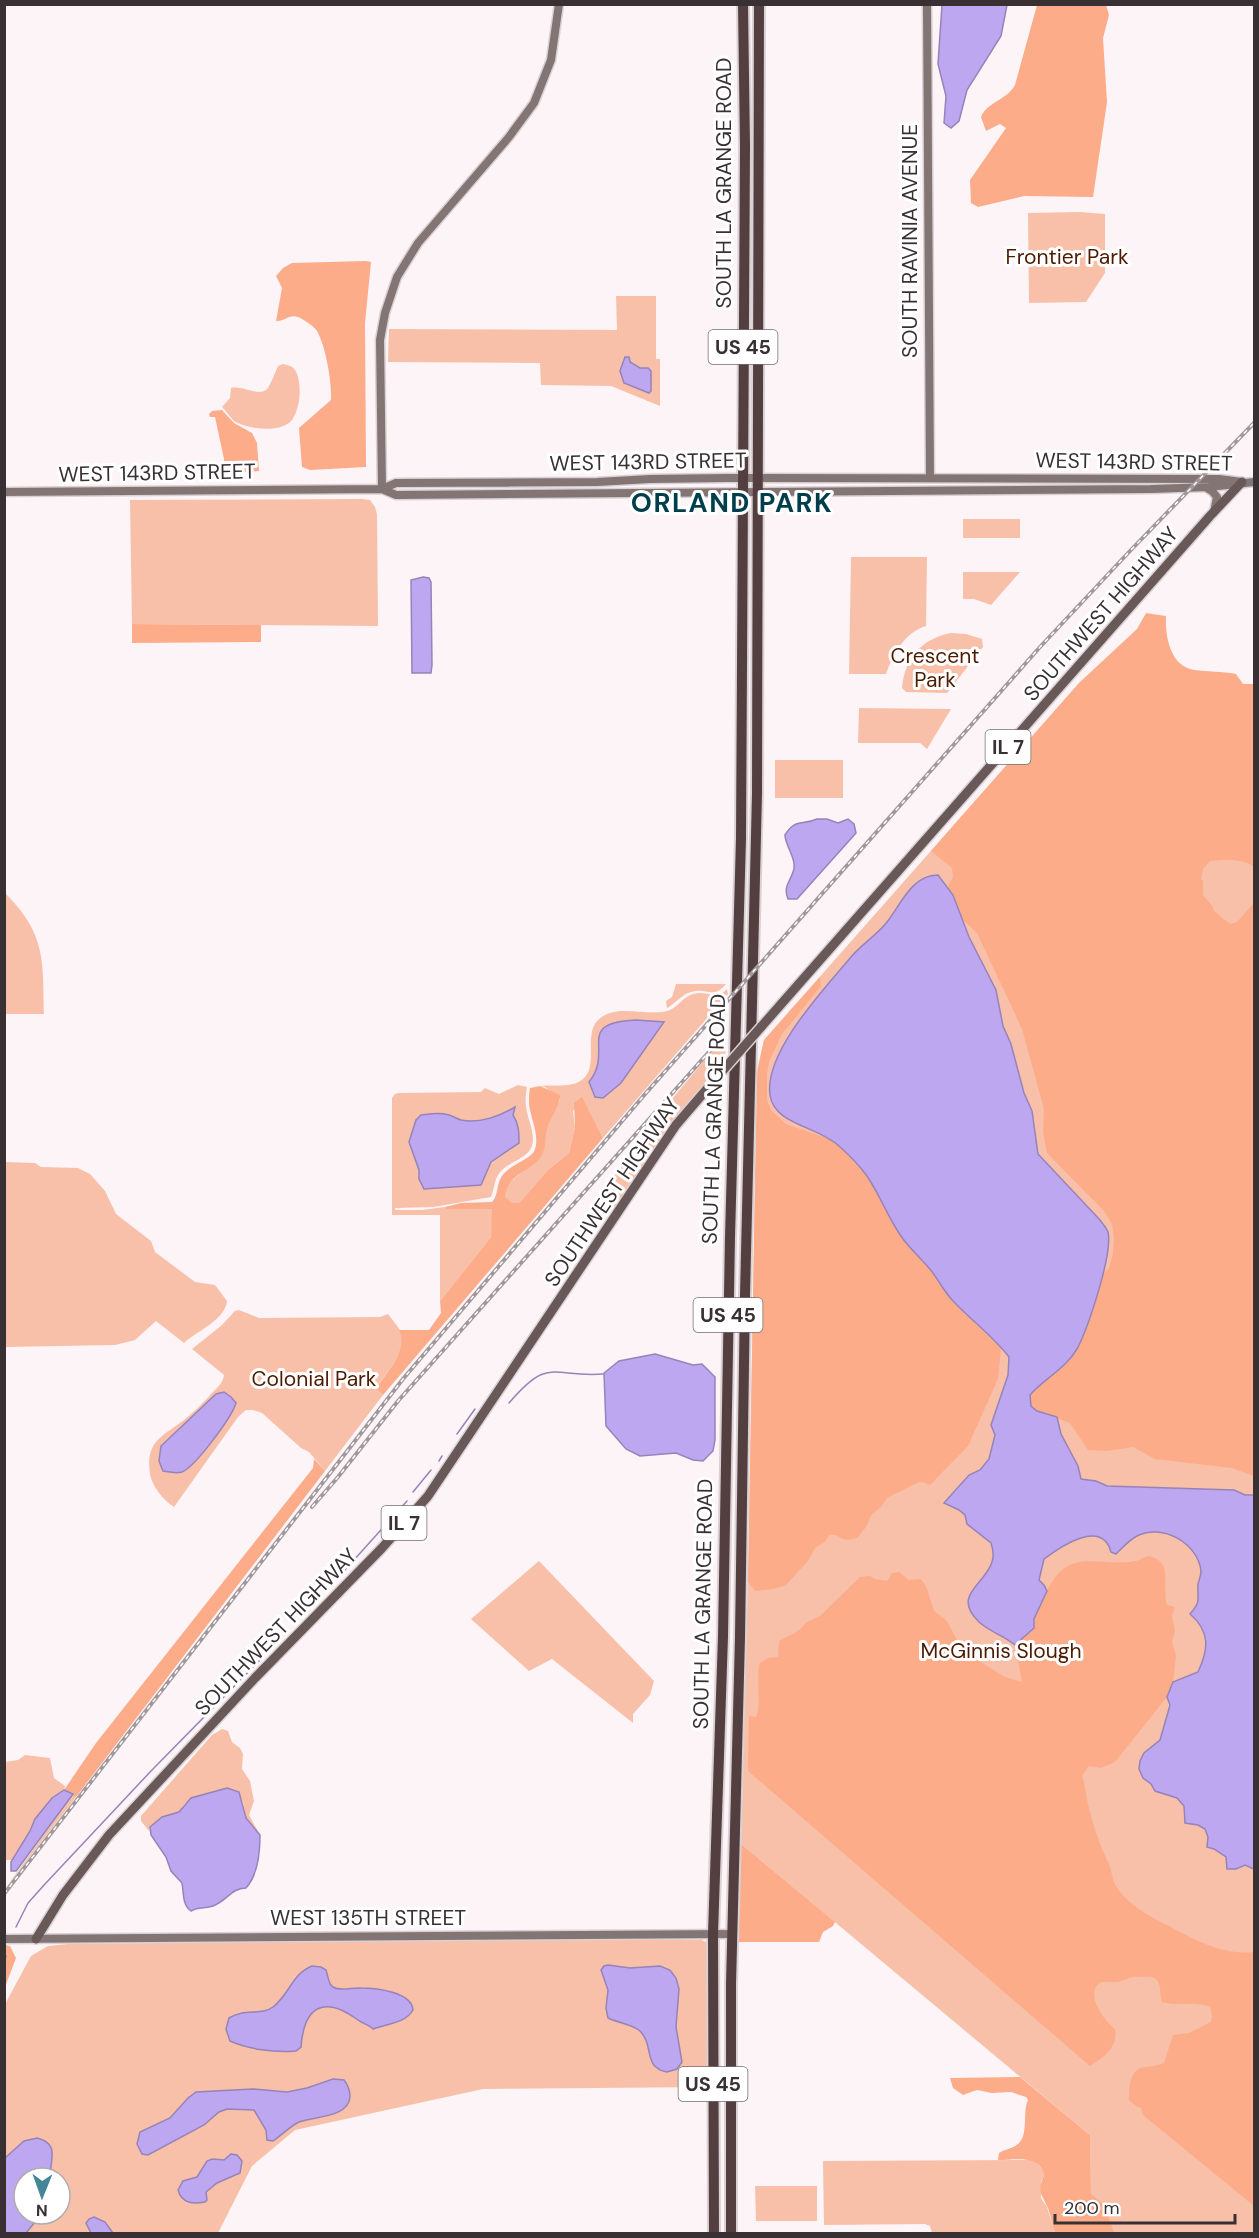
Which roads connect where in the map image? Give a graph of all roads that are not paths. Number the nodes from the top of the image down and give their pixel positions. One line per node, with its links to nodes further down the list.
1 (559, 4): 11 (main road)
2 (743, 4): 5 (highway, SOUTH LA GRANGE ROAD / US 45)
3 (759, 4): 6 (highway, SOUTH LA GRANGE ROAD / US 45)
4 (927, 4): 7 (main road, SOUTH RAVINIA AVENUE)
5 (743, 478): 6 (main road, WEST 143RD STREET); 11 (main road, WEST 143RD STREET); 13 (highway, SOUTH LA GRANGE ROAD / US 45)
6 (758, 478): 7 (main road, WEST 143RD STREET); 14 (highway, SOUTH LA GRANGE ROAD / US 45)
7 (930, 478): 8 (main road, WEST 143RD STREET)
8 (1242, 482): 9 (main road); 10 (main road, WEST 143RD STREET); 15 (main road, SOUTHWEST HIGHWAY / IL 7)
9 (1254, 482)
10 (1200, 487): 14 (main road, WEST 143RD STREET); 15 (main road)
11 (382, 489): 12 (main road, WEST 143RD STREET); 13 (main road, WEST 143RD STREET)
12 (4, 492)
13 (743, 493): 14 (main road, WEST 143RD STREET); 16 (highway, SOUTH LA GRANGE ROAD / US 45)
14 (757, 493): 17 (highway, SOUTH LA GRANGE ROAD / US 45)
15 (1214, 512): 19 (main road, SOUTHWEST HIGHWAY / IL 7, bridge)
16 (713, 1934): 17 (main road, WEST 135TH STREET); 19 (main road, WEST 135TH STREET); 20 (highway, SOUTH LA GRANGE ROAD / US 45)
17 (732, 1934): 21 (highway, SOUTH LA GRANGE ROAD / US 45)
18 (4, 1939): 19 (main road, WEST 135TH STREET)
19 (36, 1939)
20 (714, 2234)
21 (730, 2234)

